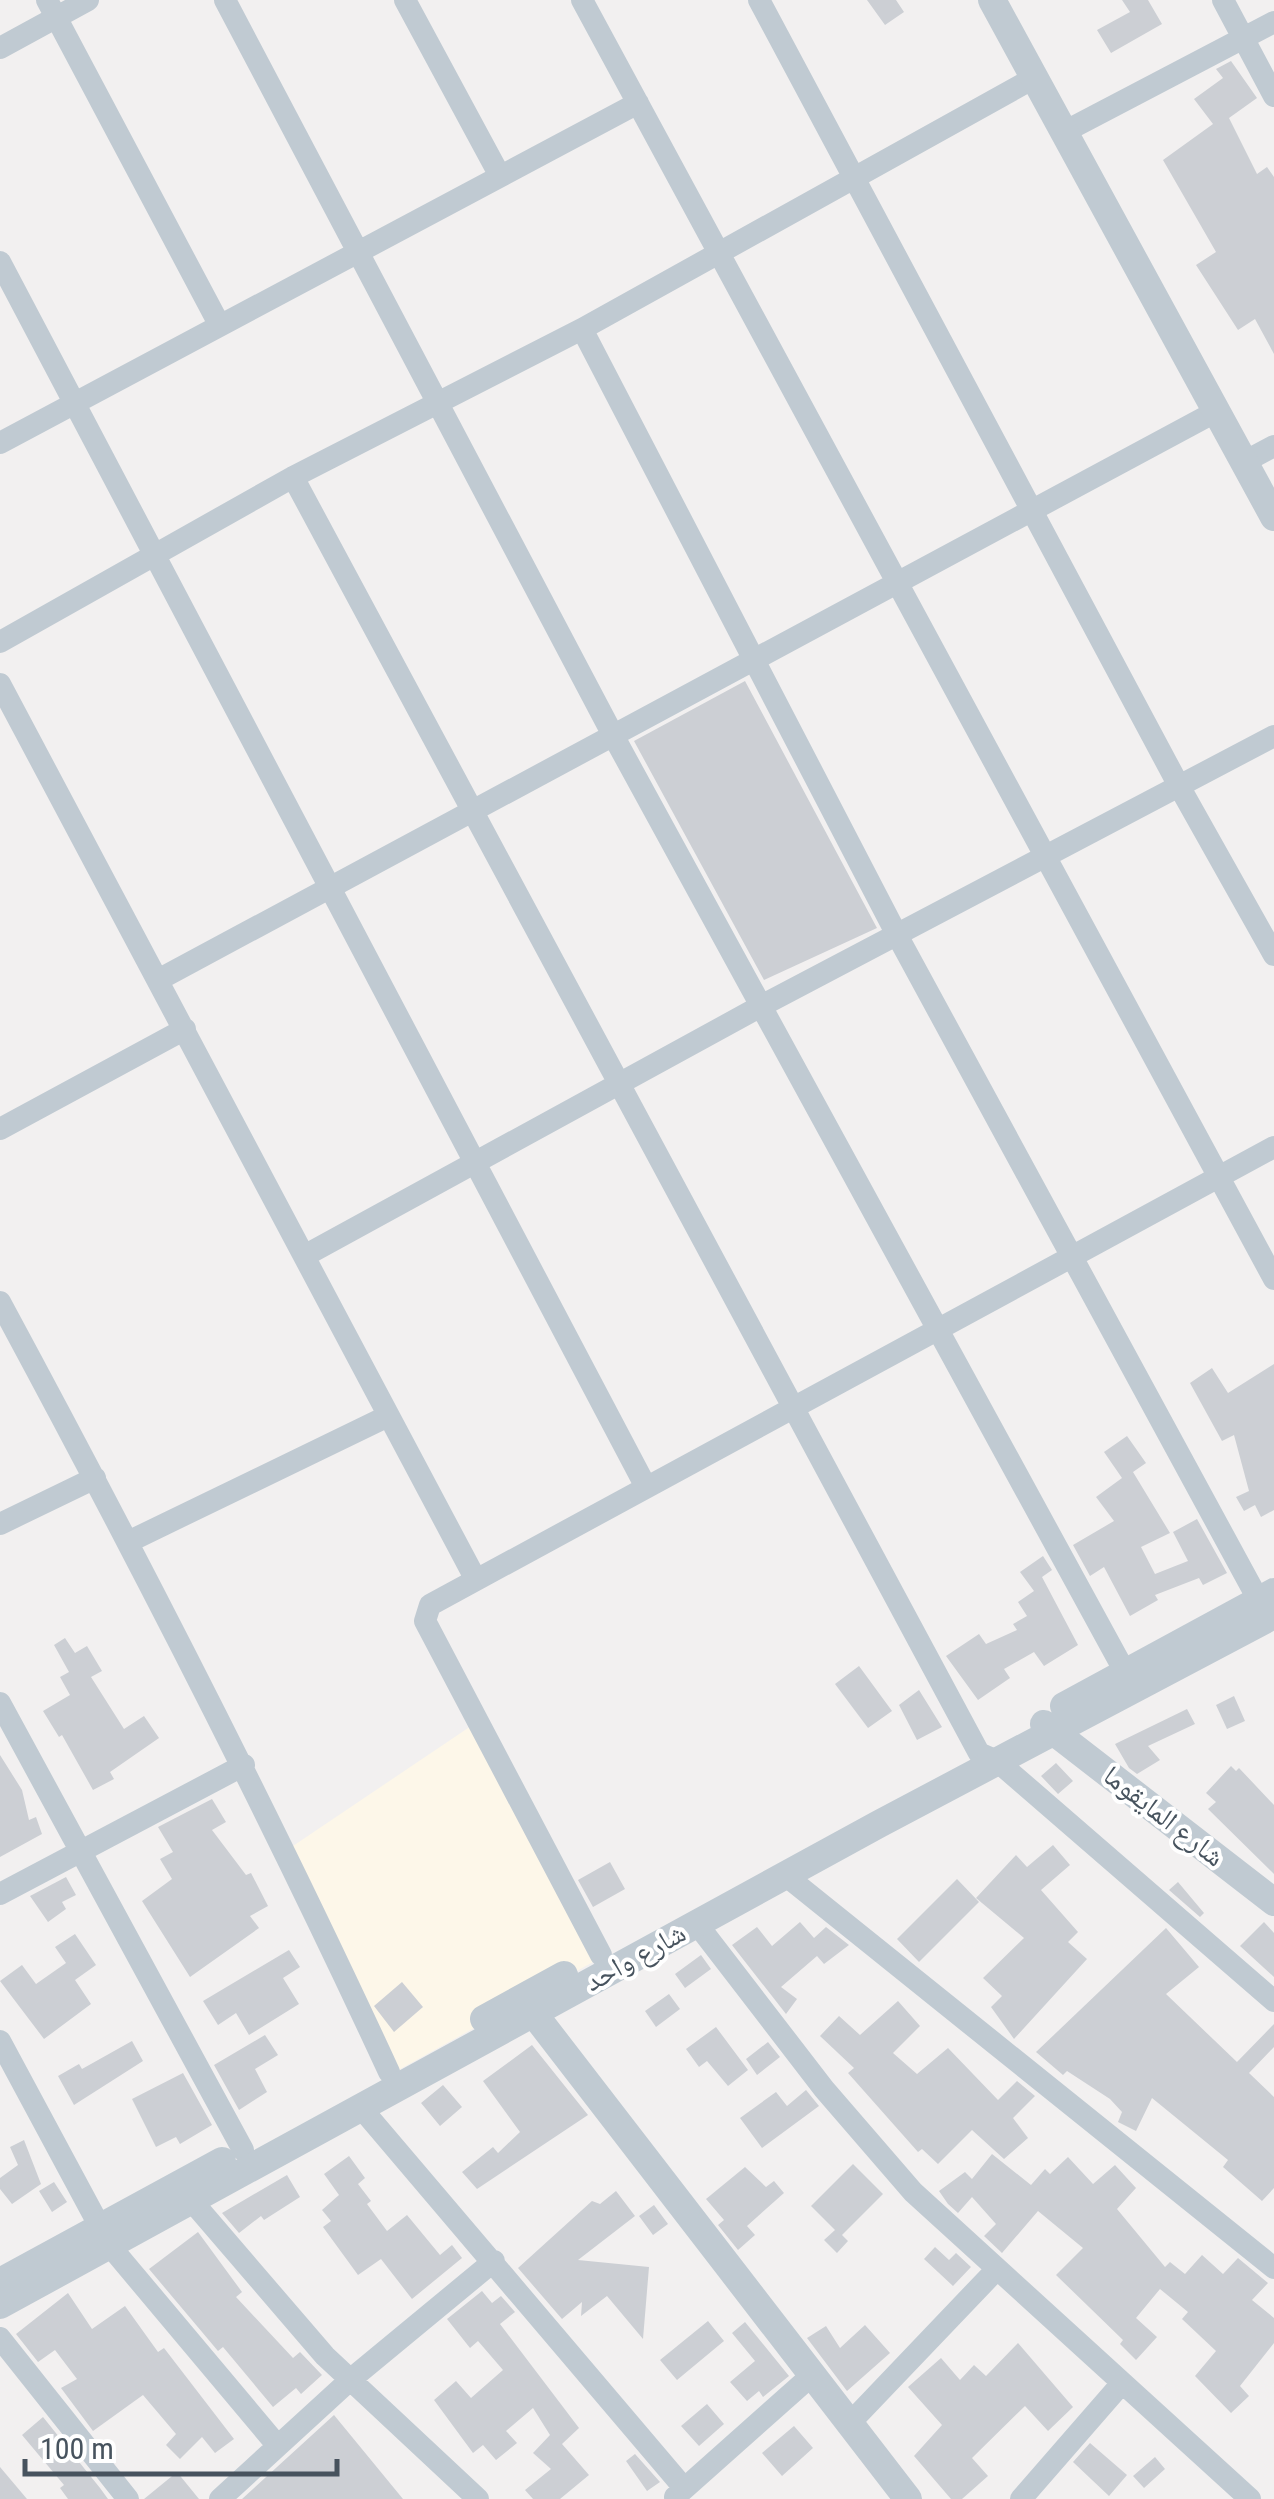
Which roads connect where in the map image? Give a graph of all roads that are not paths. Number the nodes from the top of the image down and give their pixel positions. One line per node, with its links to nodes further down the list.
1 (88, 0): 8 (street)
2 (225, 0): 18 (street)
3 (405, 0): 16 (street)
4 (582, 0): 14 (street)
5 (759, 0): 17 (street)
6 (992, 0): 12 (street)
7 (1223, 0): 10 (street)
8 (52, 9): 11 (street); 21 (street)
9 (1274, 22): 10 (street)
10 (1244, 39): 13 (street); 15 (street)
11 (0, 48)
12 (1034, 78): 15 (street); 17 (street)
13 (1274, 96)
14 (638, 103): 16 (street); 19 (street)
15 (1064, 132): 25 (street)
16 (500, 176): 18 (street)
17 (856, 178): 19 (street); 30 (street)
18 (360, 250): 21 (street); 24 (street)
19 (722, 252): 22 (street); 33 (street)
20 (0, 262): 23 (street)
21 (220, 324): 23 (street)
22 (582, 329): 24 (street); 35 (street)
23 (74, 401): 26 (street); 32 (street)
24 (439, 403): 29 (street); 37 (street)
25 (1214, 412): 28 (street); 30 (street)
26 (0, 442)
27 (1274, 446): 28 (street)
28 (1244, 462): 31 (street)
29 (294, 477): 32 (street); 40 (street)
30 (1032, 509): 33 (street); 39 (street)
31 (1274, 517)
32 (152, 555): 34 (street); 42 (street)
33 (898, 584): 35 (street); 41 (street)
34 (0, 642)
35 (755, 663): 37 (street); 43 (street)
36 (0, 684): 45 (street)
37 (614, 736): 40 (street); 46 (street)
38 (1274, 736): 39 (street)
39 (1179, 786): 41 (street); 44 (street)
40 (473, 813): 42 (street); 48 (street)
41 (1045, 854): 43 (street); 52 (street)
42 (328, 888): 45 (street); 51 (street)
43 (897, 935): 46 (street); 54 (street)
44 (1274, 955)
45 (158, 980): 47 (street)
46 (761, 1006): 48 (street); 57 (street)
47 (185, 1030): 49 (street); 53 (street)
48 (620, 1087): 51 (street); 58 (street)
49 (0, 1129)
50 (1274, 1146): 52 (street)
51 (475, 1165): 53 (street); 61 (street)
52 (1219, 1177): 54 (street); 55 (street)
53 (306, 1255): 59 (street)
54 (1074, 1256): 57 (street); 65 (street)
55 (1274, 1279)
56 (0, 1302): 60 (street)
57 (938, 1330): 58 (street); 66 (street)
58 (794, 1408): 61 (street); 69 (street)
59 (388, 1416): 63 (street); 64 (street)
60 (95, 1478): 62 (street); 63 (street)
61 (646, 1487): 64 (street)
62 (0, 1524)
63 (130, 1541): 70 (street)
64 (475, 1578): 76 (street)
65 (1269, 1603): 66 (street, شارع واحد); 68 (street, شارع واحد)
66 (1125, 1672): 68 (street, شارع واحد)
67 (0, 1703): 71 (street)
68 (1046, 1726): 69 (street, شارع واحد); 74 (street, شارع المايقوما)
69 (988, 1757): 72 (street, شارع واحد); 76 (street, شارع واحد); 77 (street)
70 (244, 1766): 71 (street); 80 (street)
71 (80, 1852): 73 (street); 82 (street)
72 (785, 1876): 75 (street, شارع واحد); 87 (street)
73 (0, 1894)
74 (1274, 1902)
75 (696, 1924): 78 (street, شارع واحد); 88 (street)
76 (601, 1955): 78 (street, شارع واحد)
77 (1274, 2002)
78 (528, 2006): 80 (street, شارع واحد); 81 (street, شارع واحد); 92 (street)
79 (0, 2041): 85 (street)
80 (389, 2072): 82 (street, شارع واحد)
81 (362, 2108): 83 (street, شارع واحد); 86 (street)
82 (243, 2150): 84 (street, شارع واحد)
83 (191, 2200): 84 (street, شارع واحد); 93 (street)
84 (139, 2219): 85 (street, شارع واحد)
85 (105, 2237): 89 (street, شارع واحد); 90 (street, شارع واحد); 96 (street)
86 (494, 2261): 93 (street); 97 (street)
87 (1274, 2268)
88 (996, 2271): 94 (street); 95 (street)
89 (0, 2282)
90 (0, 2305)
91 (0, 2338): 98 (street)
92 (812, 2376): 95 (street); 97 (street)
93 (350, 2380): 96 (street); 100 (street)
94 (1122, 2383): 102 (street); 103 (street)
95 (849, 2424): 101 (street)
96 (277, 2445): 99 (street)
97 (678, 2494)
98 (128, 2499)
99 (220, 2499)
100 (478, 2499)
101 (908, 2499)
102 (1021, 2499)
103 (1250, 2499)

